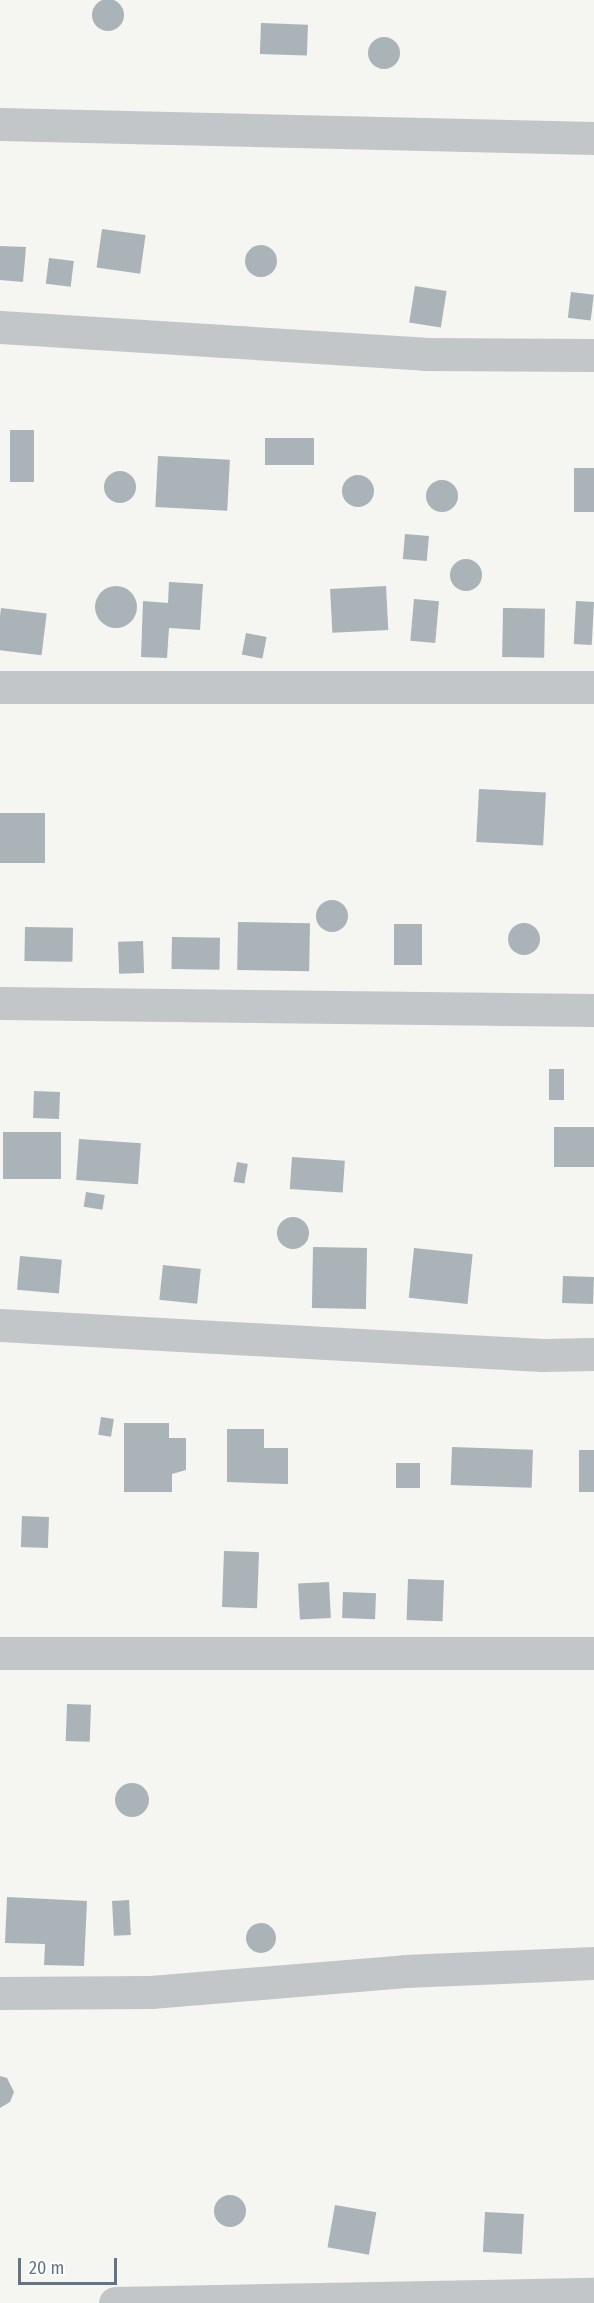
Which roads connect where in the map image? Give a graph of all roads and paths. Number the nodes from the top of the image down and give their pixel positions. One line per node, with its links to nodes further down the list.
1 (0, 124): 2 (street)
2 (594, 138)
3 (0, 327): 4 (street)
4 (594, 355)
5 (0, 687): 6 (street)
6 (594, 687)
7 (0, 1003): 8 (street)
8 (594, 1010)
9 (0, 1325): 10 (street)
10 (594, 1354)
11 (0, 1653): 12 (street)
12 (594, 1653)
13 (594, 1963): 14 (street)
14 (0, 1993)
15 (594, 2294): 16 (street)
16 (115, 2303)

